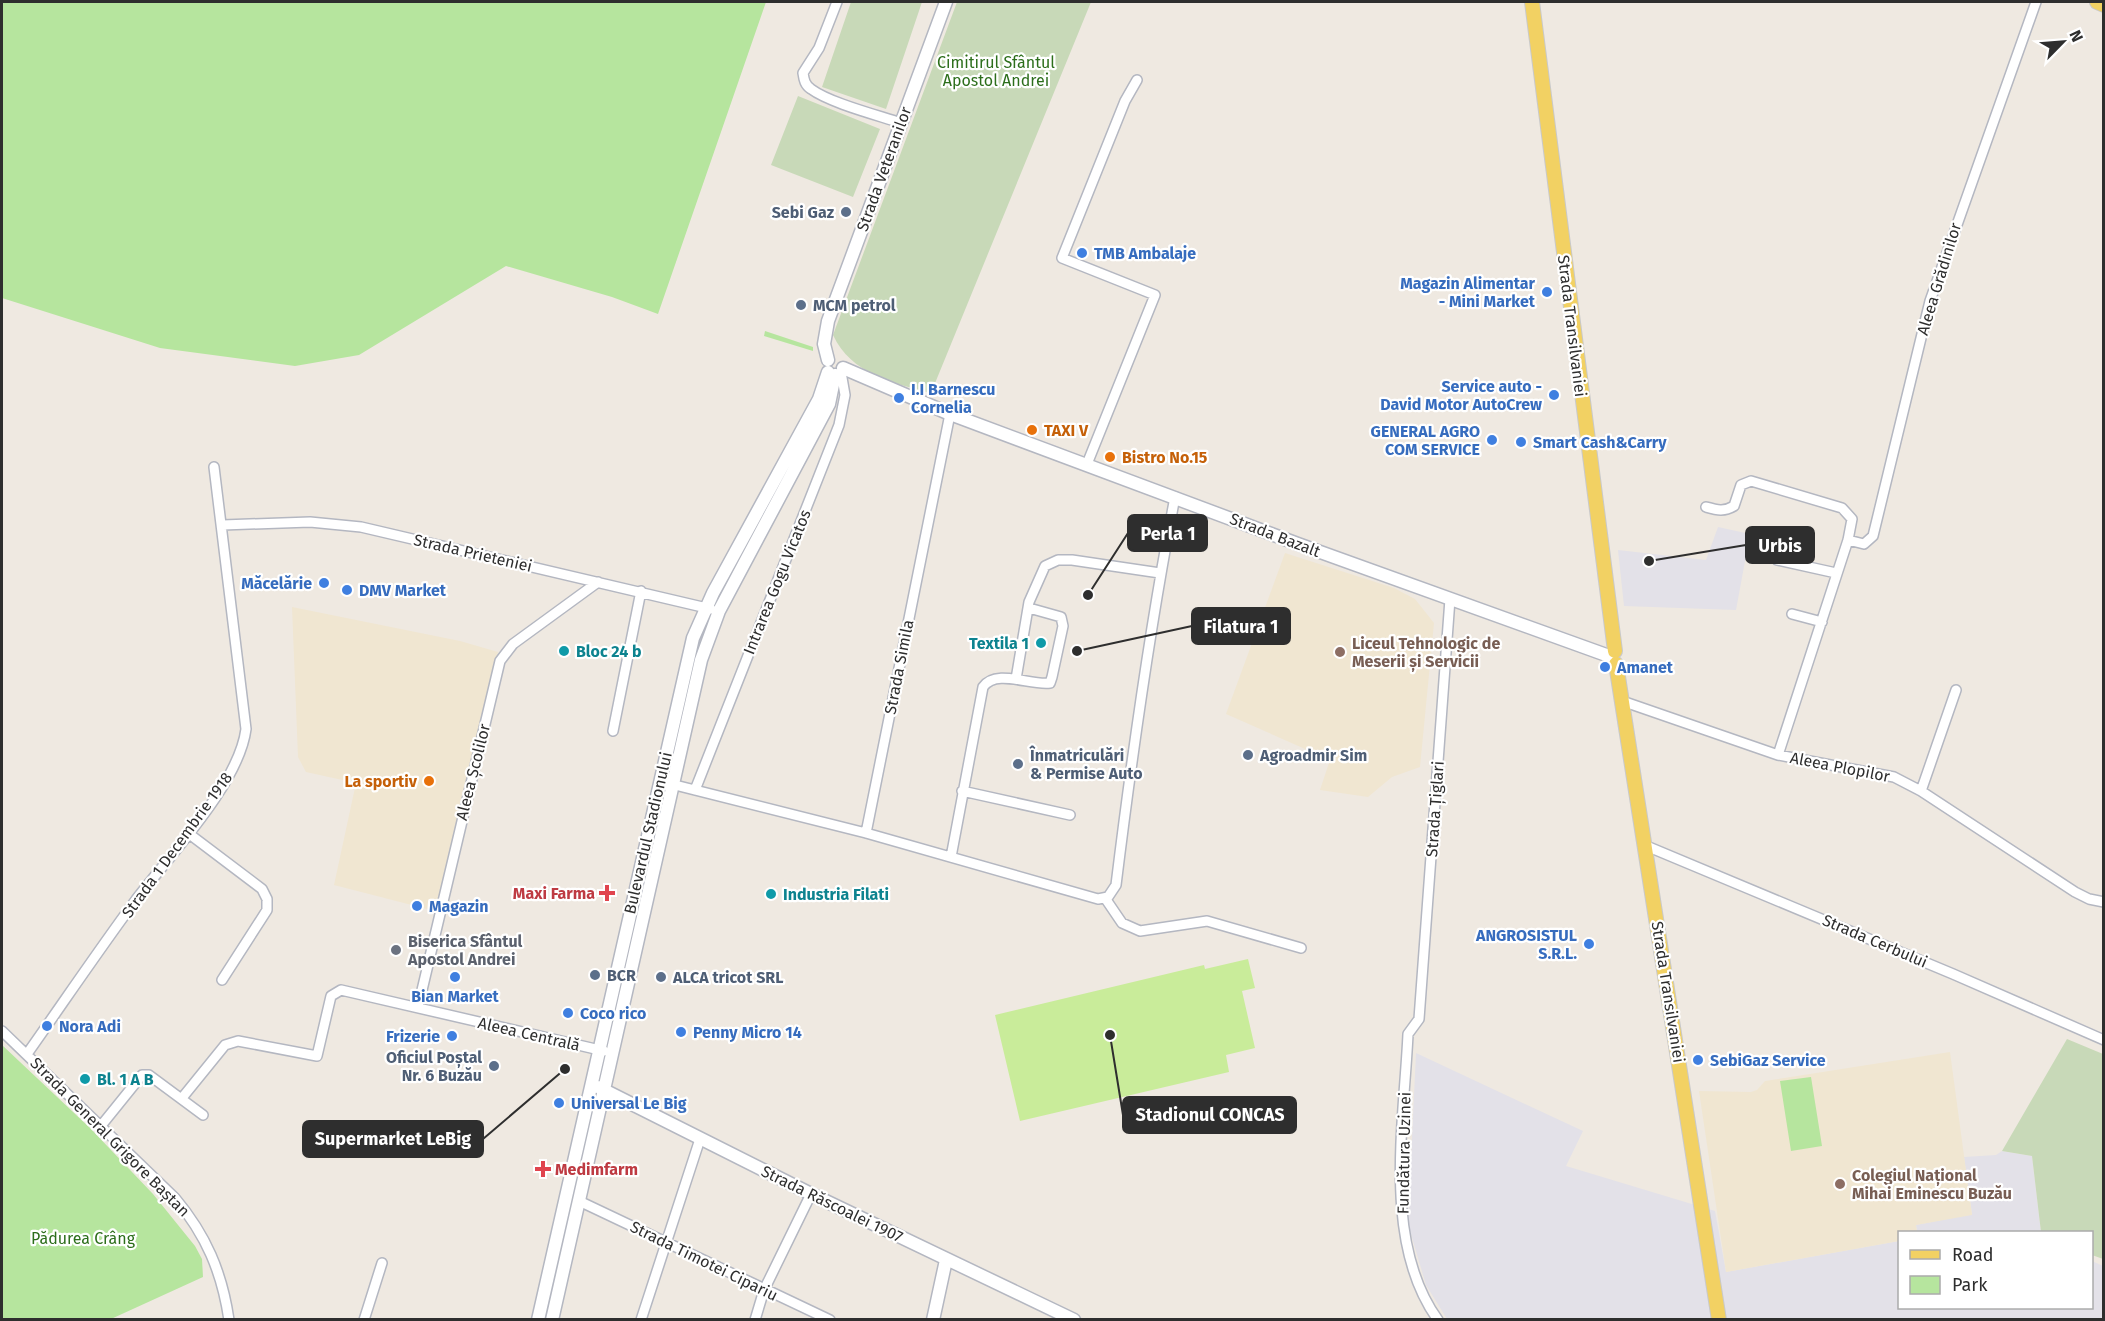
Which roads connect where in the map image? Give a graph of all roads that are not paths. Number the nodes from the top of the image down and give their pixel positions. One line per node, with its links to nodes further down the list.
1 (837, 2): 9 (street)
2 (946, 2): 9 (main road, Strada Veteranilor)
3 (1532, 2): 29 (main road, Strada Transilvaniei)
4 (2036, 2): 17 (street, Aleea Grădinilor)
5 (2096, 2): 6 (main road); 7 (street)
6 (2103, 5)
7 (2103, 14)
8 (1137, 80): 12 (street)
9 (901, 123): 10 (main road, Strada Veteranilor)
10 (835, 367): 11 (main road, Strada Bazalt); 24 (main road, Bulevardul Stadionului); 26 (main road, Bulevardul Stadionului); 37 (street, Intrarea Gogu Vicatos)
11 (950, 414): 12 (main road, Strada Bazalt); 42 (street, Strada Simila)
12 (1087, 464): 14 (main road, Strada Bazalt)
13 (214, 467): 16 (street, Strada 1 Decembrie 1918)
14 (1176, 497): 19 (street); 23 (main road, Strada Bazalt)
15 (1706, 507): 17 (street)
16 (223, 525): 21 (street, Strada Prieteniei); 41 (street, Strada 1 Decembrie 1918)
17 (1848, 540): 20 (street)
18 (1777, 560): 20 (street)
19 (1160, 573): 25 (street); 45 (street)
20 (1836, 573): 28 (street)
21 (598, 582): 22 (street, Strada Prieteniei); 49 (street, Aleea Școlilor)
22 (641, 591): 24 (street, Strada Prieteniei); 33 (street)
23 (1450, 599): 29 (main road, Strada Bazalt); 50 (street, Strada Țiglari)
24 (706, 607): 26 (street, Strada Prieteniei); 35 (main road, Bulevardul Stadionului)
25 (1029, 608): 30 (street); 30 (street)
26 (720, 611): 36 (main road, Bulevardul Stadionului)
27 (1792, 614): 28 (street)
28 (1822, 621): 34 (street)
29 (1613, 657): 32 (main road, Strada Transilvaniei)
30 (1016, 679): 38 (street)
31 (1956, 690): 39 (street)
32 (1622, 701): 34 (street, Aleea Plopilor); 43 (main road, Strada Transilvaniei)
33 (613, 731)
34 (1778, 755): 39 (street, Aleea Plopilor)
35 (660, 782): 36 (street); 53 (main road, Bulevardul Stadionului)
36 (675, 785): 37 (street); 54 (main road, Bulevardul Stadionului)
37 (694, 790): 42 (street)
38 (962, 791): 40 (street); 44 (street)
39 (1921, 791): 46 (street, Aleea Plopilor)
40 (1070, 815)
41 (188, 833): 48 (street); 55 (street, Strada 1 Decembrie 1918)
42 (866, 833): 44 (street)
43 (1644, 845): 52 (street, Strada Cerbului); 78 (main road, Strada Transilvaniei)
44 (951, 857): 45 (street)
45 (1106, 898): 47 (street)
46 (2103, 902)
47 (1301, 948)
48 (222, 980)
49 (418, 1007): 53 (street, Aleea Centrală); 58 (street, Aleea Centrală)
50 (1419, 1018): 77 (street, Fundătura Uzinei)
51 (2, 1031): 55 (street, Strada General Grigore Baștan)
52 (2103, 1040)
53 (600, 1050): 54 (street, Aleea Centrală); 56 (main road, Bulevardul Stadionului)
54 (613, 1053): 57 (main road, Bulevardul Stadionului)
55 (27, 1054): 60 (street, Strada General Grigore Baștan)
56 (592, 1084): 57 (main road, Strada Răscoalei 1907); 70 (main road, Bulevardul Stadionului)
57 (604, 1089): 61 (main road, Strada Răscoalei 1907); 63 (main road, Bulevardul Stadionului)
58 (182, 1098): 59 (street); 60 (street)
59 (203, 1115)
60 (100, 1126): 68 (street, Strada General Grigore Baștan)
61 (700, 1139): 62 (main road, Strada Răscoalei 1907); 64 (street)
62 (811, 1194): 65 (main road, Strada Răscoalei 1907); 67 (street)
63 (579, 1201): 64 (street, Strada Timotei Cipariu); 71 (main road, Bulevardul Stadionului)
64 (666, 1243): 67 (street, Strada Timotei Cipariu); 72 (street)
65 (946, 1260): 75 (main road); 76 (main road, Strada Răscoalei 1907)
66 (382, 1263): 69 (street)
67 (764, 1290): 73 (street); 74 (street, Strada Timotei Cipariu)
68 (229, 1320)
69 (364, 1320)
70 (537, 1320)
71 (552, 1320)
72 (641, 1320)
73 (755, 1320)
74 (830, 1320)
75 (933, 1320)
76 (1074, 1320)
77 (1438, 1320)
78 (1719, 1320)

